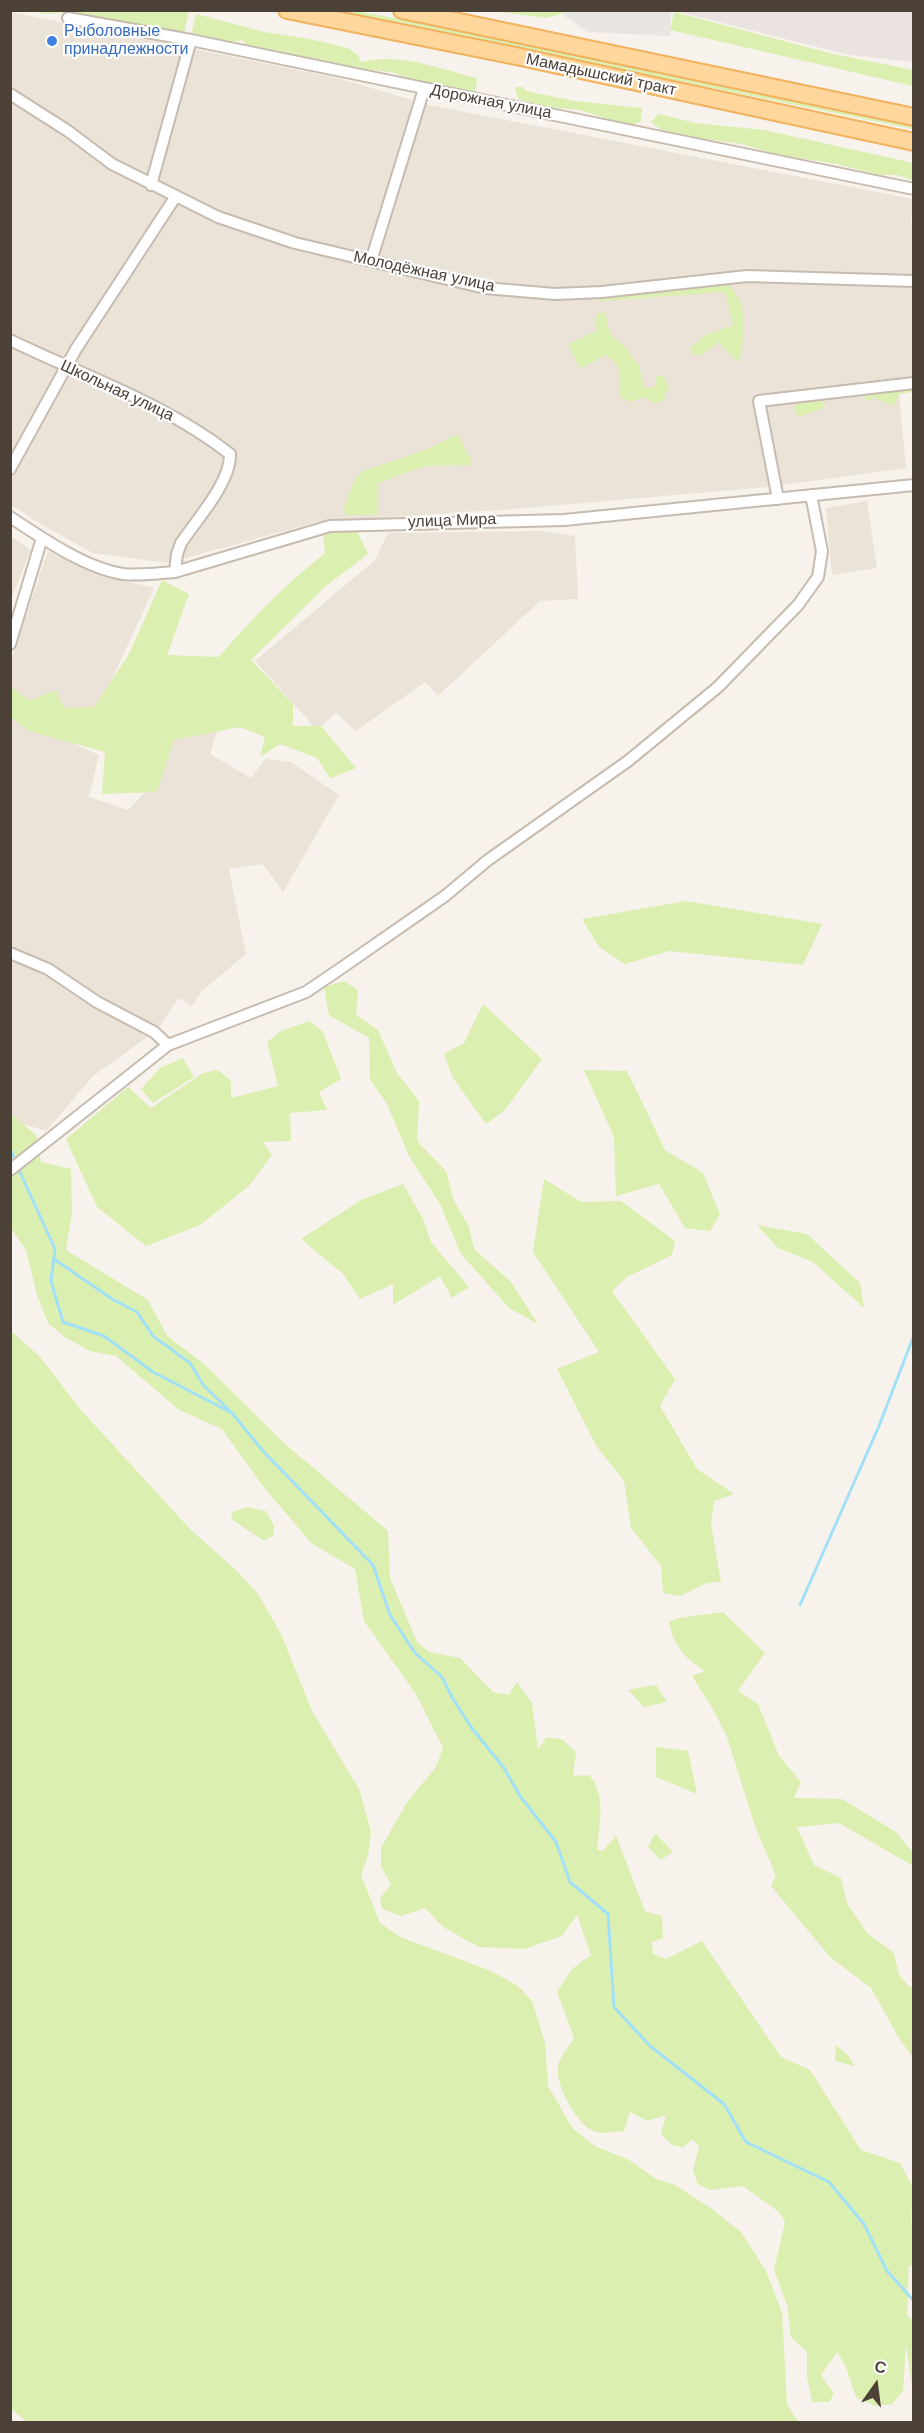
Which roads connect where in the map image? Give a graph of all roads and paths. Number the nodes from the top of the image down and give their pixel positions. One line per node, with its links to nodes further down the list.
1 (287, 10): 8 (main road, Мамадышский тракт)
2 (402, 10): 7 (main road, Мамадышский тракт)
3 (68, 18): 4 (street, Дорожная улица)
4 (191, 40): 5 (street, Дорожная улица); 9 (street)
5 (424, 89): 10 (street, Дорожная улица); 12 (street)
6 (10, 94): 9 (street, Молодёжная улица)
7 (914, 117)
8 (908, 143)
9 (151, 185): 11 (street, Молодёжная улица)
10 (914, 189)
11 (176, 196): 12 (street, Молодёжная улица); 15 (street)
12 (371, 261): 13 (street, Молодёжная улица)
13 (914, 281)
14 (10, 340): 15 (street, Школьная улица)
15 (66, 368): 17 (street); 23 (street, Школьная улица)
16 (914, 382): 20 (street)
17 (10, 469)
18 (914, 485): 19 (street, улица Мира)
19 (811, 495): 20 (street, улица Мира); 26 (street)
20 (777, 499): 23 (street, улица Мира)
21 (10, 517): 22 (street, улица Мира)
22 (42, 538): 23 (street, улица Мира); 24 (street)
23 (175, 572)
24 (10, 644)
25 (10, 953): 26 (street)
26 (168, 1045): 27 (street)
27 (16, 1167)

